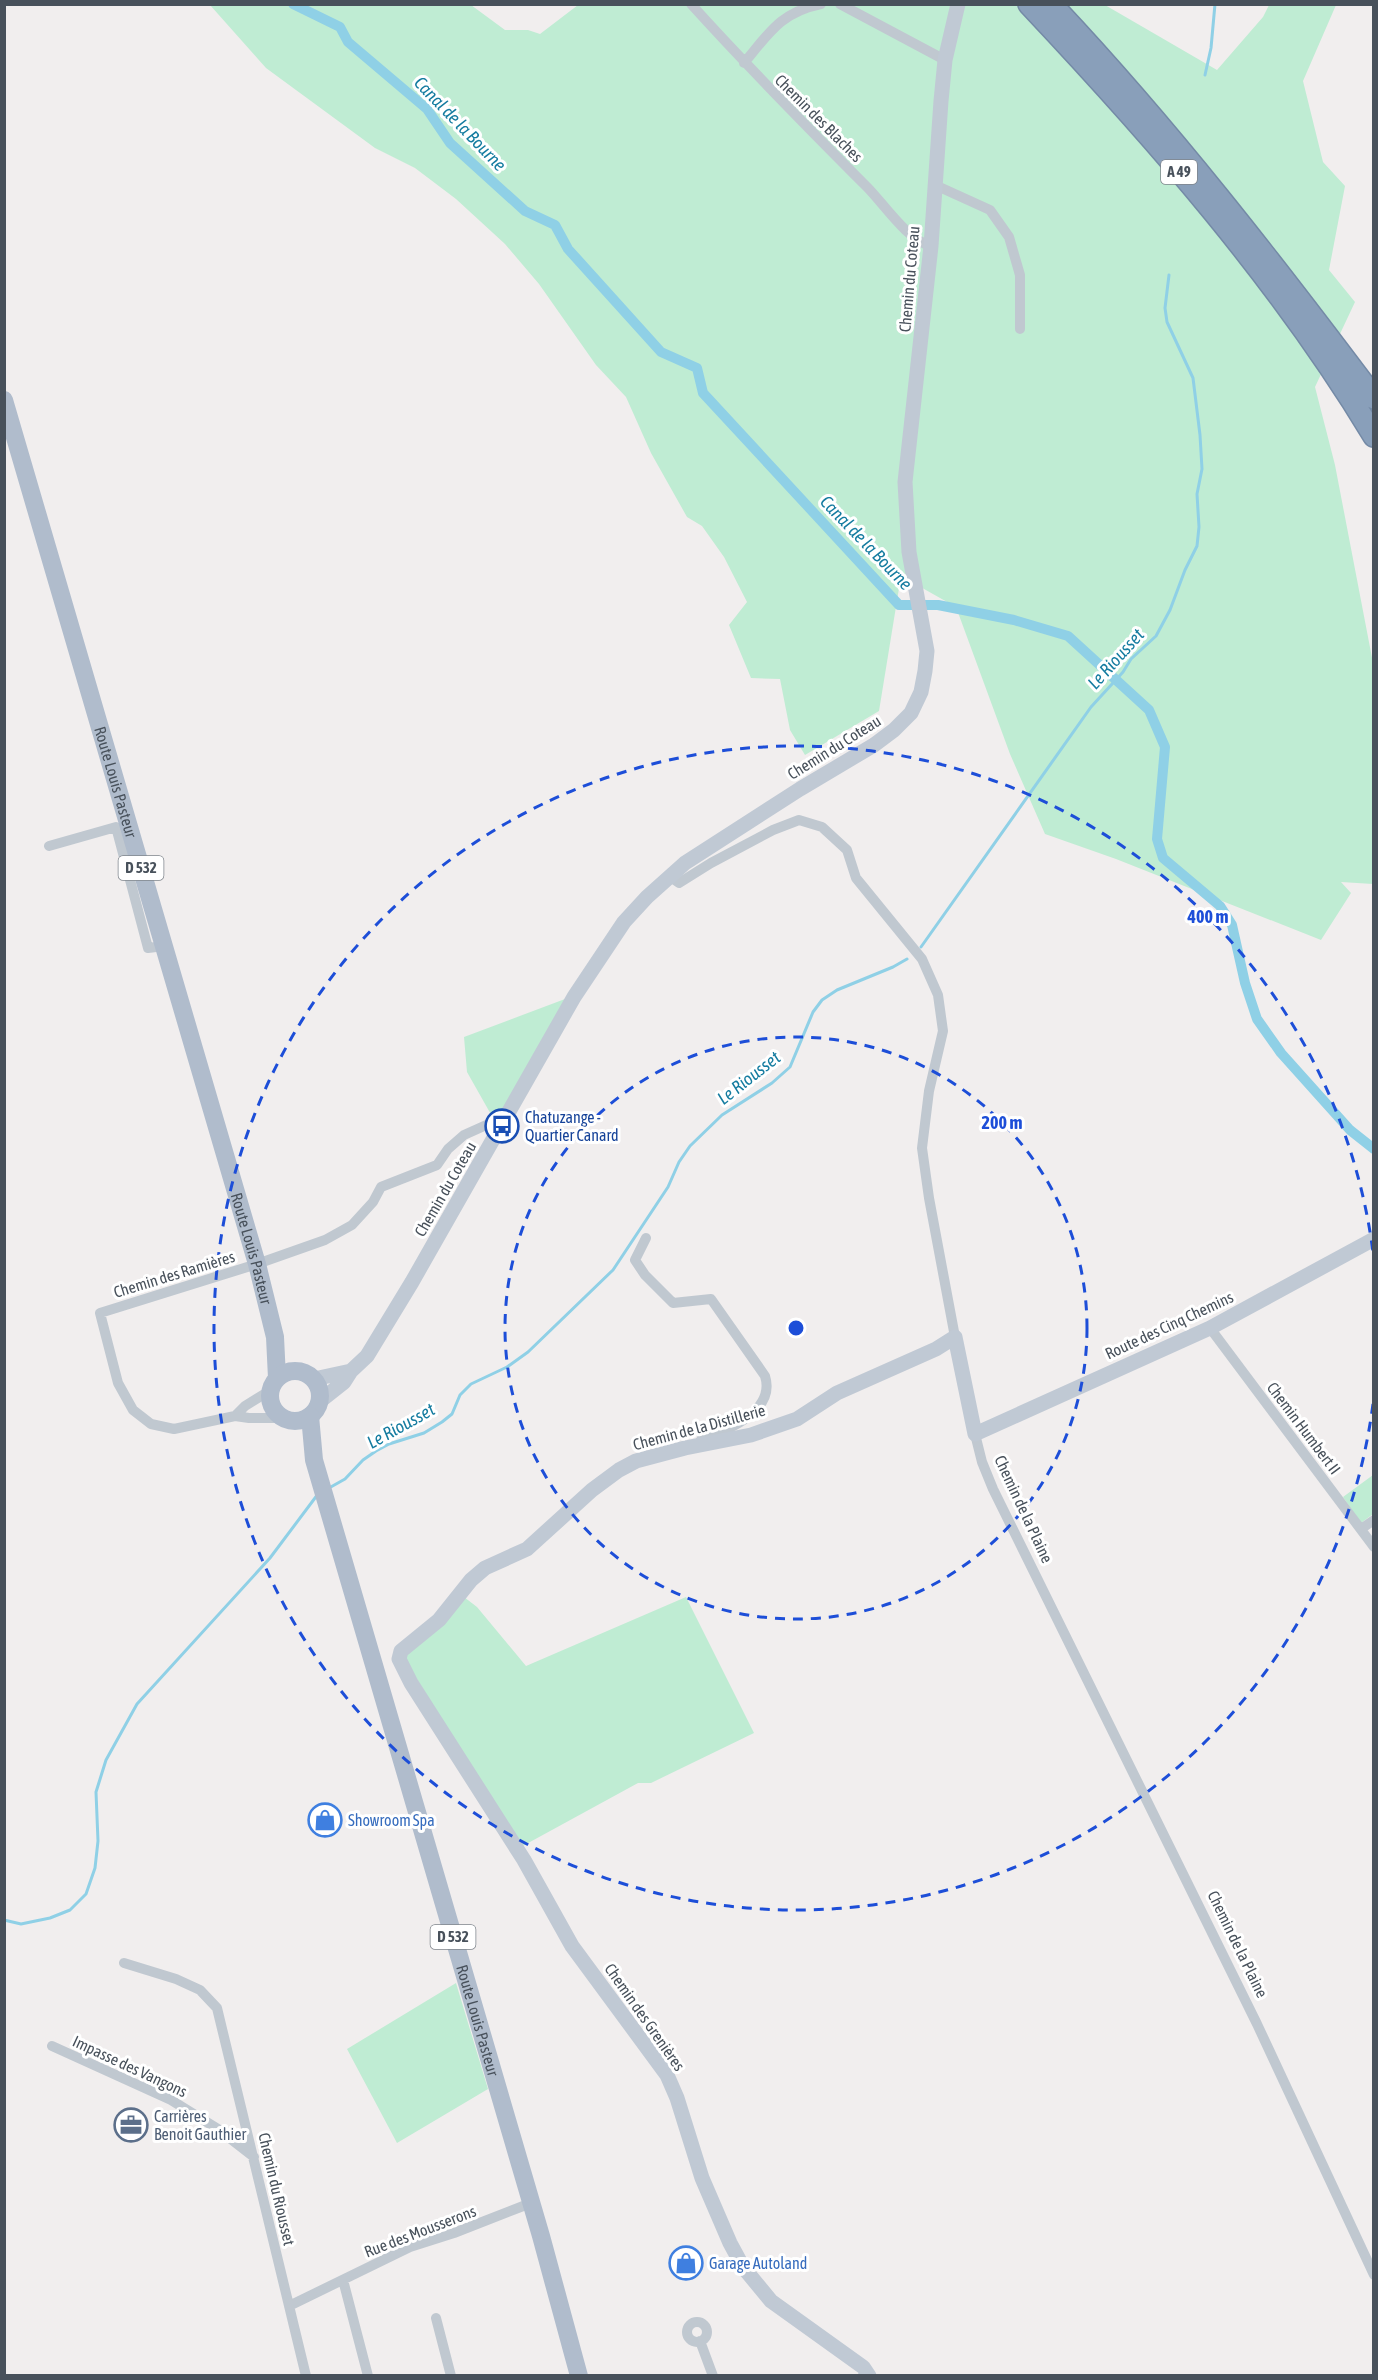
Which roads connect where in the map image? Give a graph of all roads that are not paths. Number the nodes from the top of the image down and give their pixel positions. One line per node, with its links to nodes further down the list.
1 (691, 4): 8 (street, Chemin des Blaches)
2 (821, 4): 8 (street)
3 (840, 4): 7 (street)
4 (958, 4): 7 (street, Chemin du Coteau)
5 (1029, 4): 14 (highway, A 49)
6 (1051, 4): 12 (highway, A 49)
7 (945, 60): 9 (street, Chemin du Coteau)
8 (744, 63): 10 (street, Chemin des Blaches)
9 (935, 185): 10 (street, Chemin du Coteau); 11 (street)
10 (931, 246): 16 (street, Chemin du Coteau)
11 (1020, 329)
12 (1374, 398)
13 (4, 400): 17 (main road, Route Louis Pasteur / D 532)
14 (1374, 436)
15 (49, 846): 17 (street)
16 (669, 876): 18 (street, Chemin du Coteau); 24 (street, Chemin de la Plaine)
17 (164, 946): 21 (main road, Route Louis Pasteur / D 532)
18 (502, 1126): 21 (street, Chemin des Ramières); 25 (street, Chemin du Coteau)
19 (646, 1238): 32 (street)
20 (1374, 1239): 22 (street, Route des Cinq Chemins)
21 (257, 1264): 23 (main road, Route Louis Pasteur / D 532); 29 (street, Chemin des Ramières)
22 (1210, 1328): 31 (street, Route des Cinq Chemins); 35 (street, Chemin Humbert II)
23 (275, 1337): 26 (main road, Route Louis Pasteur / D 532); 27 (main road, Route Louis Pasteur / D 532)
24 (955, 1337): 31 (street, Chemin de la Plaine); 32 (street, Chemin de la Distillerie)
25 (351, 1371): 26 (street); 28 (street, Chemin du Coteau)
26 (305, 1375): 27 (main road); 28 (main road)
27 (274, 1384): 29 (street); 30 (main road)
28 (315, 1409): 30 (main road); 33 (main road, Route Louis Pasteur / D 532)
29 (235, 1416): 30 (street)
30 (285, 1419): 33 (main road, Route Louis Pasteur / D 532)
31 (975, 1434): 42 (street, Chemin de la Plaine)
32 (674, 1451): 37 (street, Chemin de la Distillerie)
33 (314, 1460): 41 (main road, Route Louis Pasteur / D 532)
34 (1374, 1520): 35 (street)
35 (1361, 1529): 36 (street, Chemin Humbert II)
36 (1374, 1547)
37 (399, 1659): 52 (street, Chemin des Grenières)
38 (123, 1963): 40 (street, Chemin du Riousset)
39 (51, 2046): 40 (street, Impasse des Vangons)
40 (254, 2157): 44 (street, Chemin du Riousset)
41 (531, 2203): 43 (street, Rue des Mousserons); 50 (main road, Route Louis Pasteur / D 532)
42 (1374, 2276)
43 (343, 2280): 44 (street, Rue des Mousserons); 48 (street)
44 (289, 2306): 47 (street, Chemin du Riousset)
45 (436, 2318): 49 (street)
46 (700, 2342): 51 (street)
47 (306, 2376)
48 (368, 2376)
49 (451, 2376)
50 (579, 2376)
51 (713, 2376)
52 (869, 2376)

